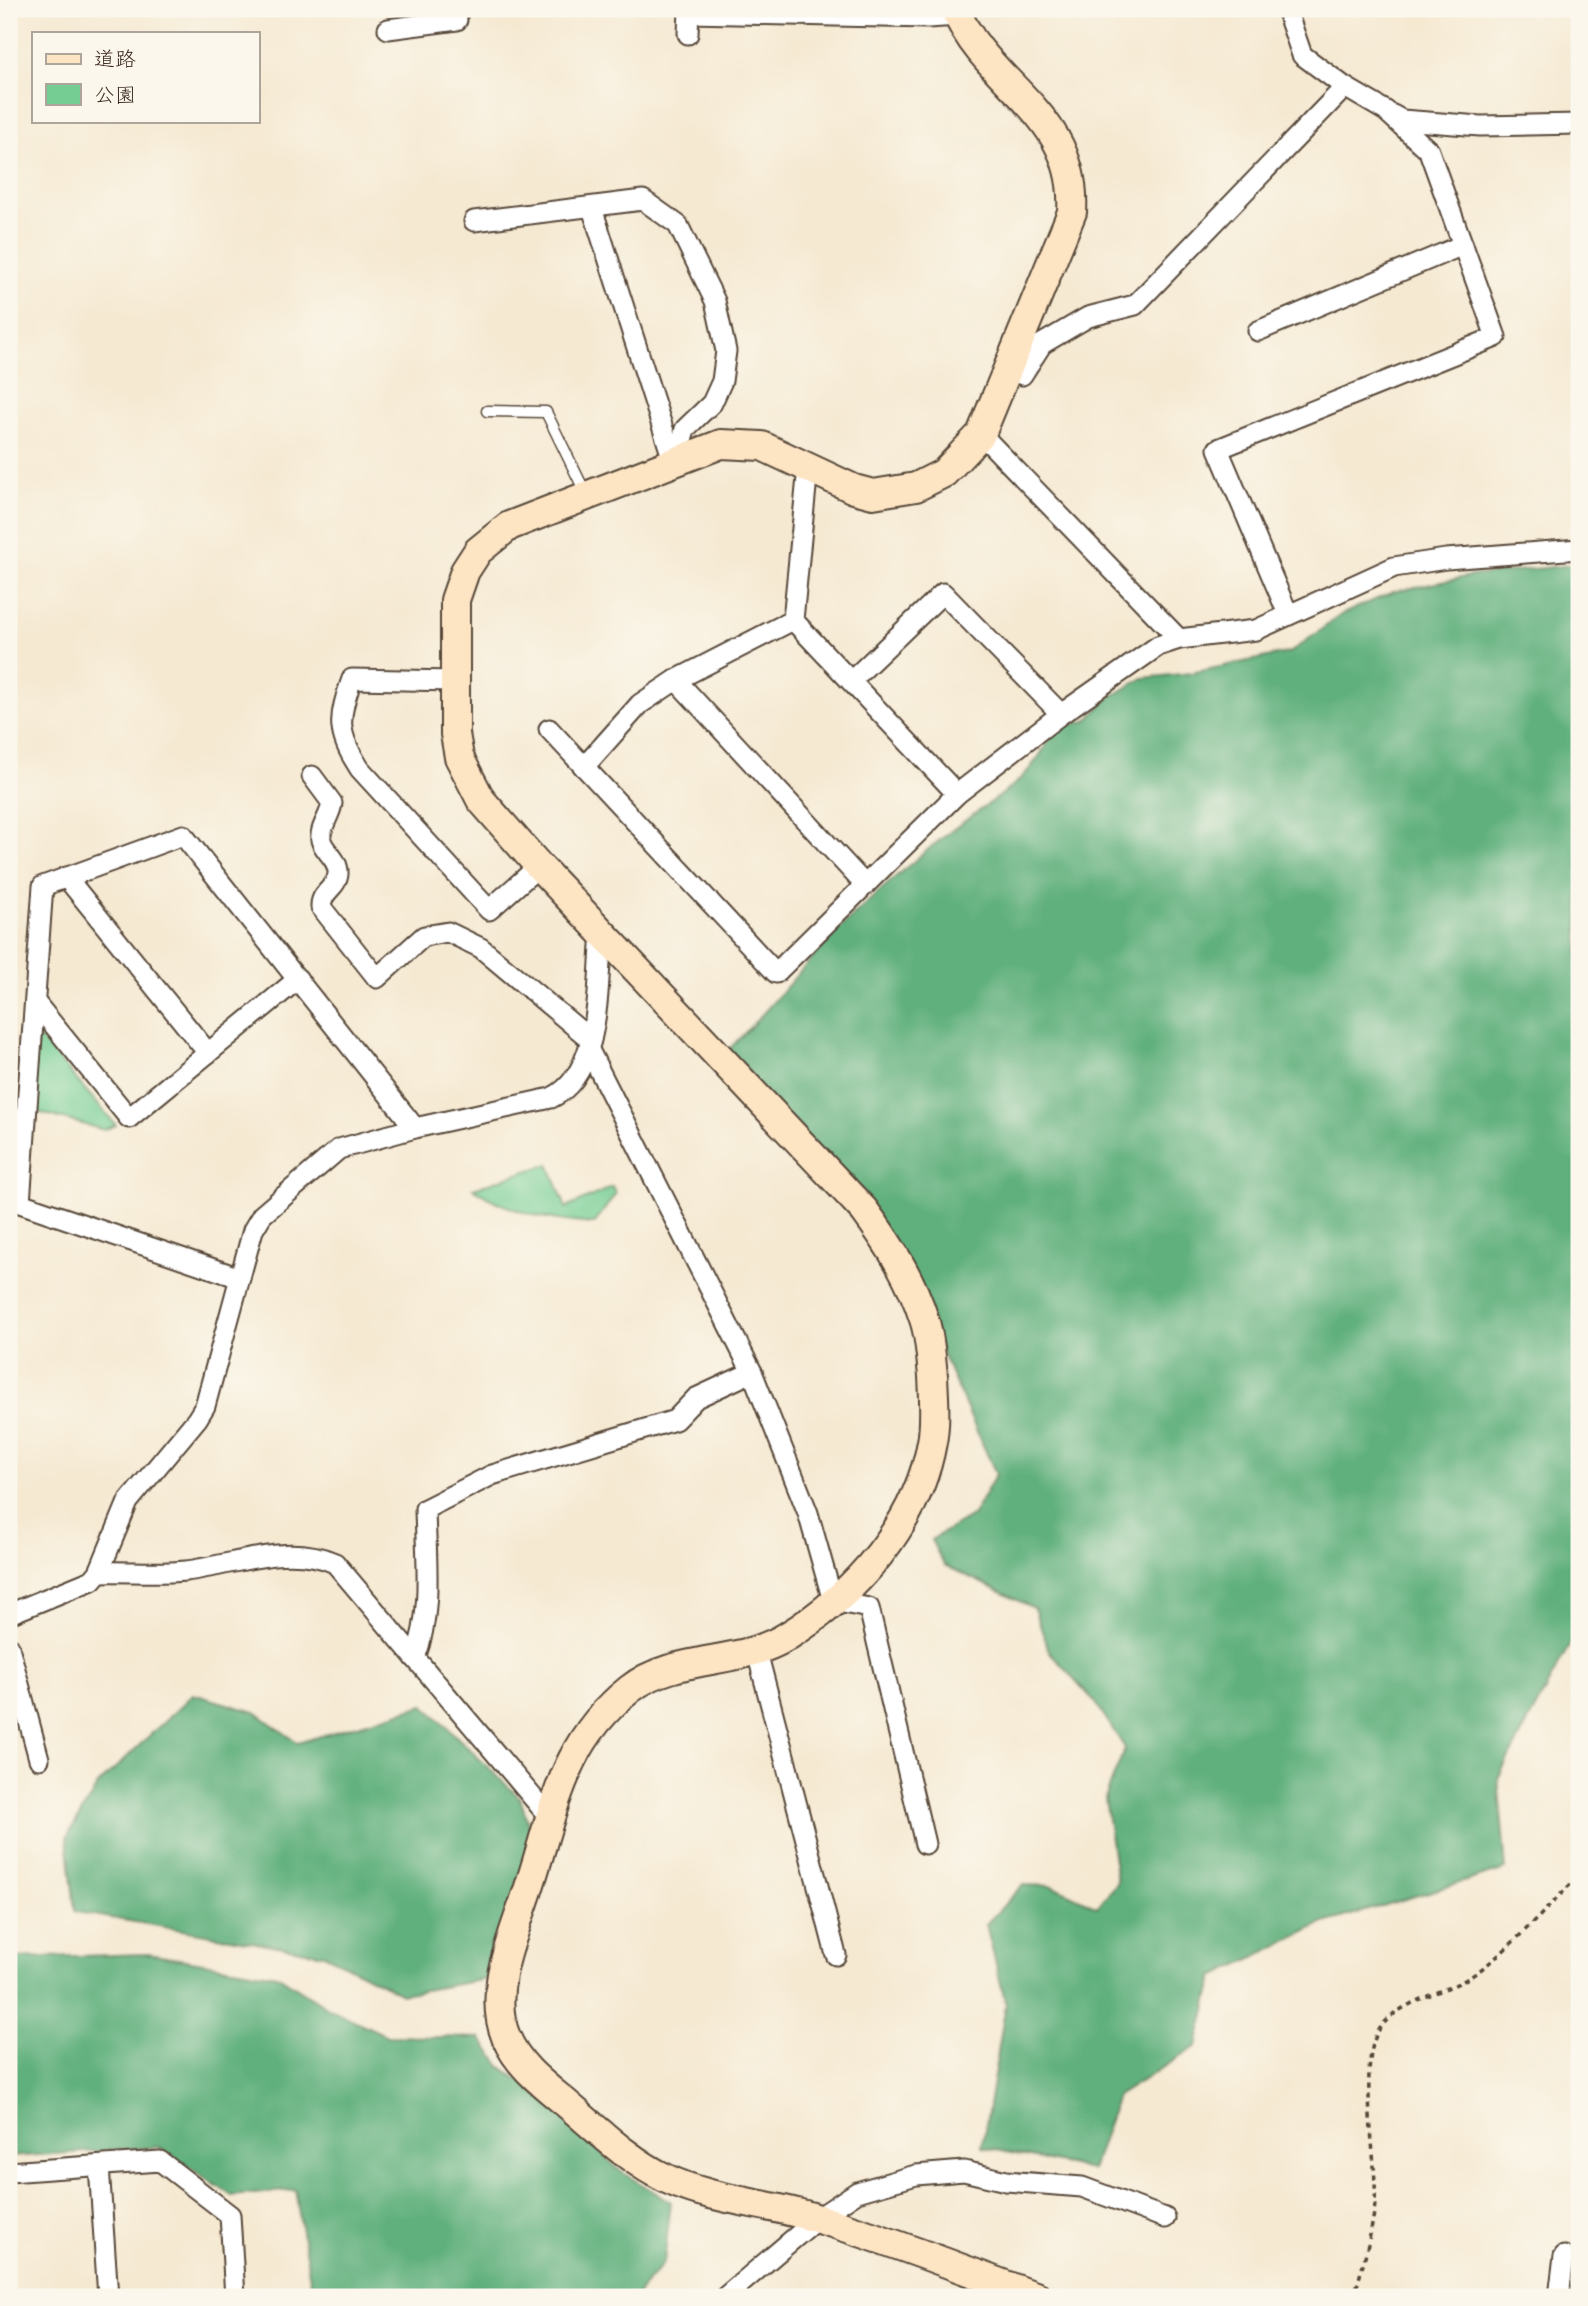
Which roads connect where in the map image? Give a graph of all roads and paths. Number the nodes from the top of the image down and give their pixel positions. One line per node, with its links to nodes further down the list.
1 (455, 9): 5 (street)
2 (1286, 9): 7 (street)
3 (689, 11): 4 (street); 6 (street)
4 (956, 13): 14 (street)
5 (388, 29)
6 (688, 34)
7 (1345, 87): 8 (street); 14 (street)
8 (1386, 111): 9 (street); 12 (street)
9 (1579, 124)
10 (592, 208): 11 (street); 17 (street); 17 (street)
11 (474, 221)
12 (1463, 244): 13 (street); 21 (street)
13 (1258, 331)
14 (1009, 368): 16 (street)
15 (487, 411): 19 (lane)
16 (981, 434): 18 (street); 23 (street)
17 (675, 459): 18 (street); 19 (street)
18 (808, 467): 22 (street)
19 (586, 494): 25 (street)
20 (1579, 549): 21 (street)
21 (1288, 614): 23 (street)
22 (793, 620): 24 (street); 26 (street)
23 (1179, 639): 27 (street)
24 (676, 680): 29 (street); 34 (street)
25 (455, 681): 32 (street); 32 (street)
26 (851, 681): 27 (street); 31 (street)
27 (1061, 715): 31 (street)
28 (549, 729): 29 (street)
29 (584, 767): 34 (street)
30 (313, 776): 38 (street)
31 (957, 794): 34 (street)
32 (539, 866): 35 (street)
33 (66, 877): 36 (street); 37 (street); 39 (street)
34 (865, 885)
35 (602, 933): 38 (street); 44 (street)
36 (298, 979): 39 (street); 40 (street)
37 (35, 1002): 39 (street); 41 (street)
38 (590, 1046): 40 (street); 42 (street)
39 (208, 1053)
40 (415, 1128): 41 (street)
41 (240, 1278): 43 (street)
42 (752, 1372): 44 (street); 48 (street)
43 (99, 1572): 45 (street); 48 (street)
44 (833, 1601): 47 (street); 51 (street)
45 (9, 1614)
46 (9, 1647): 49 (street)
47 (757, 1652): 50 (street); 53 (street)
48 (415, 1658): 50 (street)
49 (38, 1759)
50 (551, 1819): 56 (street)
51 (925, 1844)
52 (1579, 1875): 63 (path)
53 (836, 1955)
54 (99, 2166): 55 (street); 59 (street); 60 (street)
55 (9, 2172)
56 (818, 2218): 57 (street); 61 (street); 62 (street)
57 (1165, 2218)
58 (1564, 2256): 64 (street)
59 (108, 2297)
60 (235, 2297)
61 (725, 2297)
62 (1038, 2297)
63 (1354, 2297)
64 (1559, 2297)

